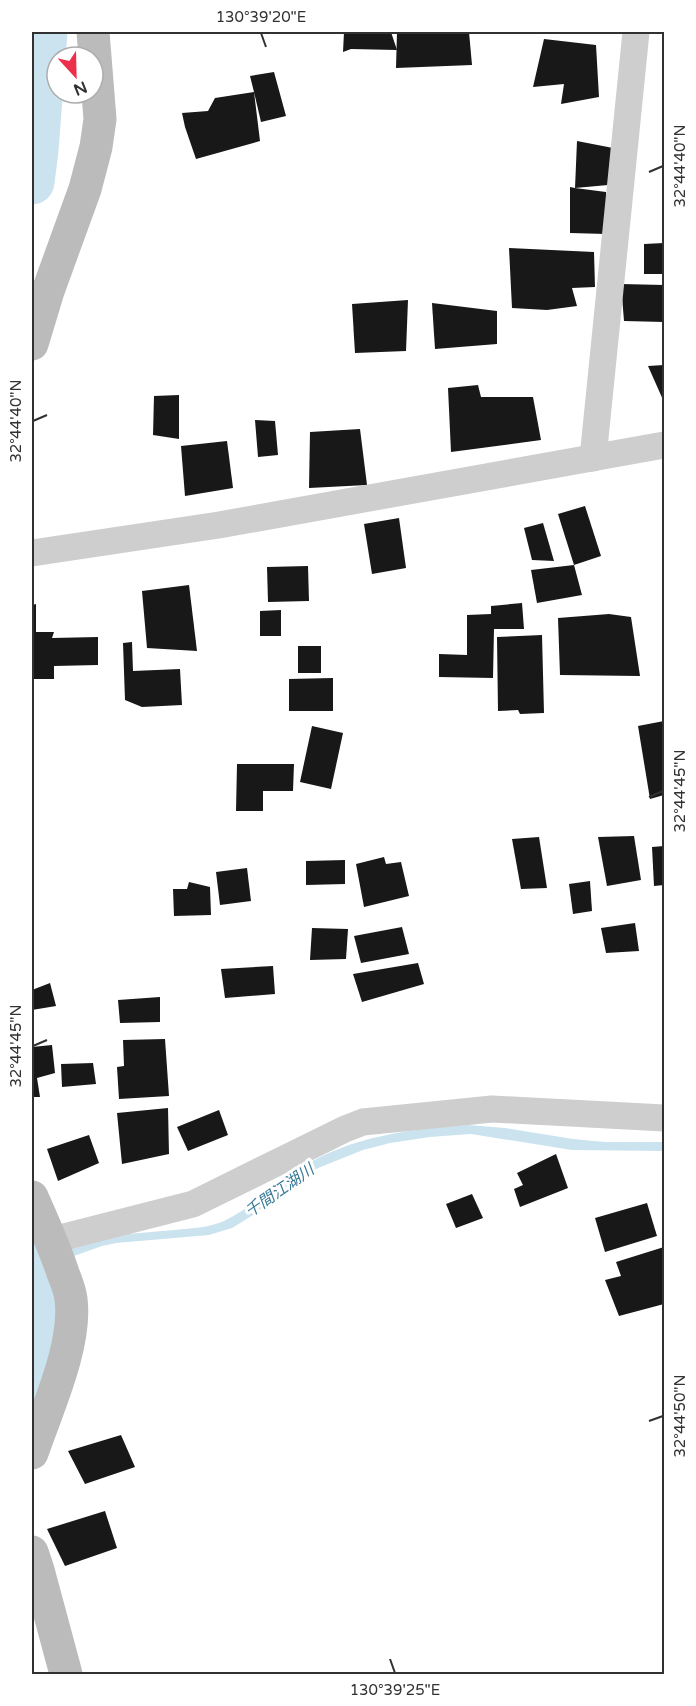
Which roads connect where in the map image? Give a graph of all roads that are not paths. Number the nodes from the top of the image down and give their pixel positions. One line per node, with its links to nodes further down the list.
1 (93, 32): 3 (street)
2 (636, 32): 5 (street)
3 (32, 345)
4 (664, 445): 5 (street)
5 (593, 458): 6 (street)
6 (32, 553)
7 (664, 1118): 9 (street)
8 (32, 1197): 9 (street)
9 (52, 1240): 10 (street)
10 (32, 1453)
11 (32, 1552): 12 (street)
12 (66, 1674)

